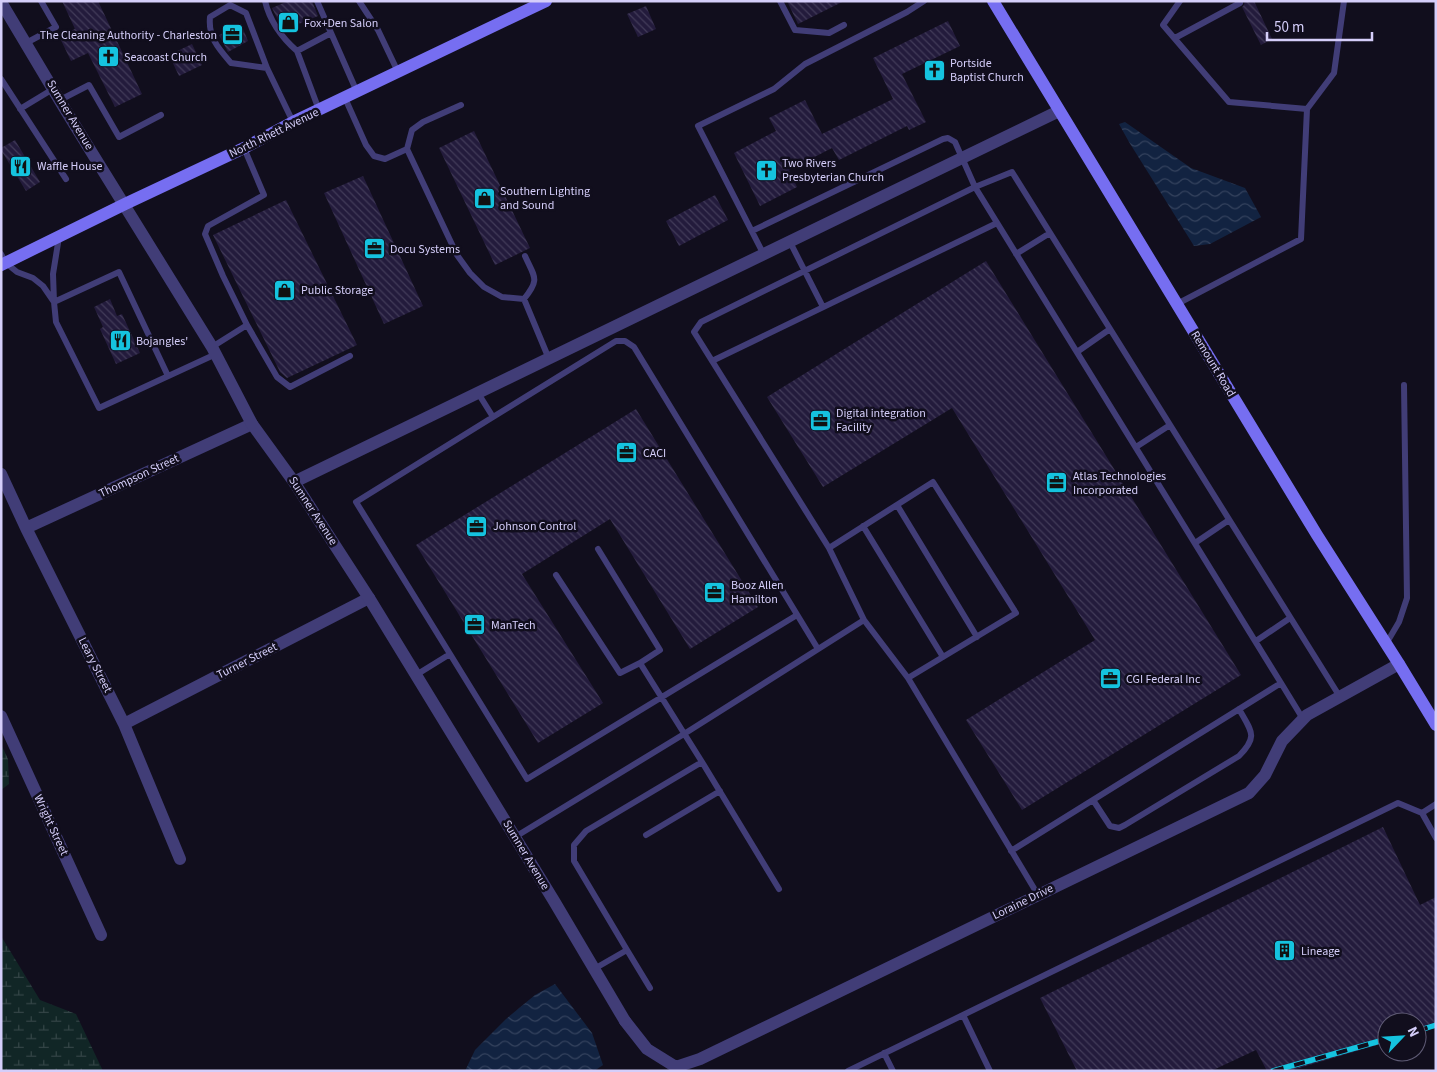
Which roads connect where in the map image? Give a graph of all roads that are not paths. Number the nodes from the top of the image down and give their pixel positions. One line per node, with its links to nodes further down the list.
1 (42, 1): 16 (lane)
2 (265, 1): 17 (lane)
3 (317, 1): 14 (lane)
4 (359, 1): 19 (lane)
5 (546, 1): 19 (main road, North Rhett Avenue)
6 (780, 1): 13 (lane)
7 (924, 1): 38 (lane)
8 (992, 1): 28 (main road, Remount Road)
9 (1180, 1): 15 (lane)
10 (1344, 1): 26 (lane)
11 (1240, 3): 15 (lane)
12 (4, 10): 16 (street, Sumner Avenue)
13 (844, 25)
14 (331, 33): 17 (lane); 21 (lane)
15 (1175, 38): 26 (lane)
16 (26, 44): 22 (street, Sumner Avenue)
17 (297, 51): 27 (lane)
18 (267, 68): 18 (lane); 30 (lane)
19 (398, 72): 21 (main road, North Rhett Avenue)
20 (1, 79): 25 (lane)
21 (357, 92): 23 (main road, North Rhett Avenue)
22 (57, 94): 25 (lane); 29 (lane); 36 (street, Sumner Avenue)
23 (345, 98): 27 (main road, North Rhett Avenue); 32 (lane)
24 (461, 105): 32 (lane)
25 (20, 109): 34 (lane)
26 (1307, 109): 49 (lane)
27 (319, 110): 30 (main road, North Rhett Avenue)
28 (1059, 111): 33 (street); 49 (main road, Remount Road)
29 (161, 115)
30 (293, 122): 31 (main road, North Rhett Avenue)
31 (244, 148): 36 (main road, North Rhett Avenue); 51 (lane)
32 (407, 149): 47 (lane)
33 (963, 158): 35 (lane); 38 (lane); 41 (street)
34 (66, 180)
35 (975, 187): 37 (lane); 39 (lane); 46 (lane)
36 (125, 204): 40 (main road, North Rhett Avenue); 53 (street, Sumner Avenue)
37 (997, 223): 42 (lane); 50 (lane)
38 (752, 231): 43 (lane)
39 (1050, 233): 42 (lane); 52 (lane)
40 (59, 237): 45 (main road, North Rhett Avenue); 48 (lane)
41 (790, 242): 43 (street); 46 (lane)
42 (1016, 254): 54 (lane)
43 (764, 255): 56 (street)
44 (525, 256): 47 (lane)
45 (3, 261): 48 (lane)
46 (805, 271): 50 (lane); 57 (lane)
47 (524, 299): 56 (lane)
48 (54, 302): 58 (lane); 58 (lane)
49 (1177, 304): 81 (main road, Remount Road)
50 (822, 307): 57 (lane)
51 (247, 325): 53 (lane); 55 (lane)
52 (1110, 329): 54 (lane); 63 (lane)
53 (214, 351): 58 (lane); 62 (street, Sumner Avenue)
54 (1077, 352): 64 (lane)
55 (350, 356)
56 (549, 359): 60 (street)
57 (712, 361): 72 (lane)
58 (168, 376)
59 (1404, 385): 81 (lane)
60 (478, 393): 61 (lane); 66 (street)
61 (493, 418): 76 (lane); 83 (lane)
62 (252, 424): 66 (street, Sumner Avenue); 70 (street, Thompson Street)
63 (1170, 424): 64 (lane); 68 (lane)
64 (1136, 447): 71 (lane)
65 (1, 474): 70 (street, Leary Street)
66 (294, 482): 75 (street, Sumner Avenue)
67 (897, 504): 69 (lane); 79 (lane); 79 (lane)
68 (1230, 520): 71 (lane); 77 (lane)
69 (863, 526): 72 (lane); 84 (lane)
70 (26, 528): 95 (street, Leary Street)
71 (1195, 543): 80 (lane)
72 (829, 548): 78 (lane)
73 (598, 549): 85 (lane)
74 (556, 575): 85 (lane)
75 (369, 598): 87 (street, Sumner Avenue); 95 (street, Turner Street)
76 (797, 615): 82 (lane); 91 (lane)
77 (1290, 618): 80 (lane); 90 (lane)
78 (864, 620): 82 (lane); 88 (lane)
79 (977, 637): 84 (lane)
80 (1256, 641): 89 (lane)
81 (1386, 644): 86 (main road, Remount Road)
82 (818, 649): 97 (lane)
83 (450, 654): 87 (lane); 91 (lane)
84 (944, 657): 88 (lane)
85 (640, 663): 91 (lane)
86 (1399, 664): 90 (street, Loraine Drive); 96 (main road, Remount Road)
87 (416, 675): 104 (street, Sumner Avenue)
88 (908, 678): 106 (lane)
89 (1281, 683): 92 (lane); 94 (lane)
90 (1340, 697): 94 (street, Loraine Drive)
91 (661, 698): 97 (lane)
92 (1239, 709): 100 (lane); 100 (lane)
93 (1, 716): 110 (street, Wright Street)
94 (1303, 719): 109 (street, Loraine Drive)
95 (124, 724): 107 (street, Leary Street)
96 (1436, 725)
97 (684, 734): 98 (lane); 104 (lane)
98 (702, 762): 99 (lane); 111 (lane)
99 (720, 791): 103 (lane); 108 (lane)
100 (1093, 800): 106 (lane)
101 (1436, 804): 102 (lane)
102 (1422, 813): 105 (lane); 114 (lane)
103 (646, 835)
104 (515, 837): 112 (street, Sumner Avenue)
105 (1436, 838)
106 (1011, 851): 109 (lane)
107 (180, 860)
108 (779, 889)
109 (1038, 895): 115 (street, Loraine Drive)
110 (101, 935)
111 (627, 950): 112 (lane); 113 (lane)
112 (594, 969): 115 (street, Sumner Avenue)
113 (650, 988)
114 (963, 1015): 116 (lane); 119 (lane)
115 (625, 1021)
116 (884, 1053): 117 (lane); 118 (lane)
117 (848, 1071)
118 (893, 1071)
119 (990, 1071)

